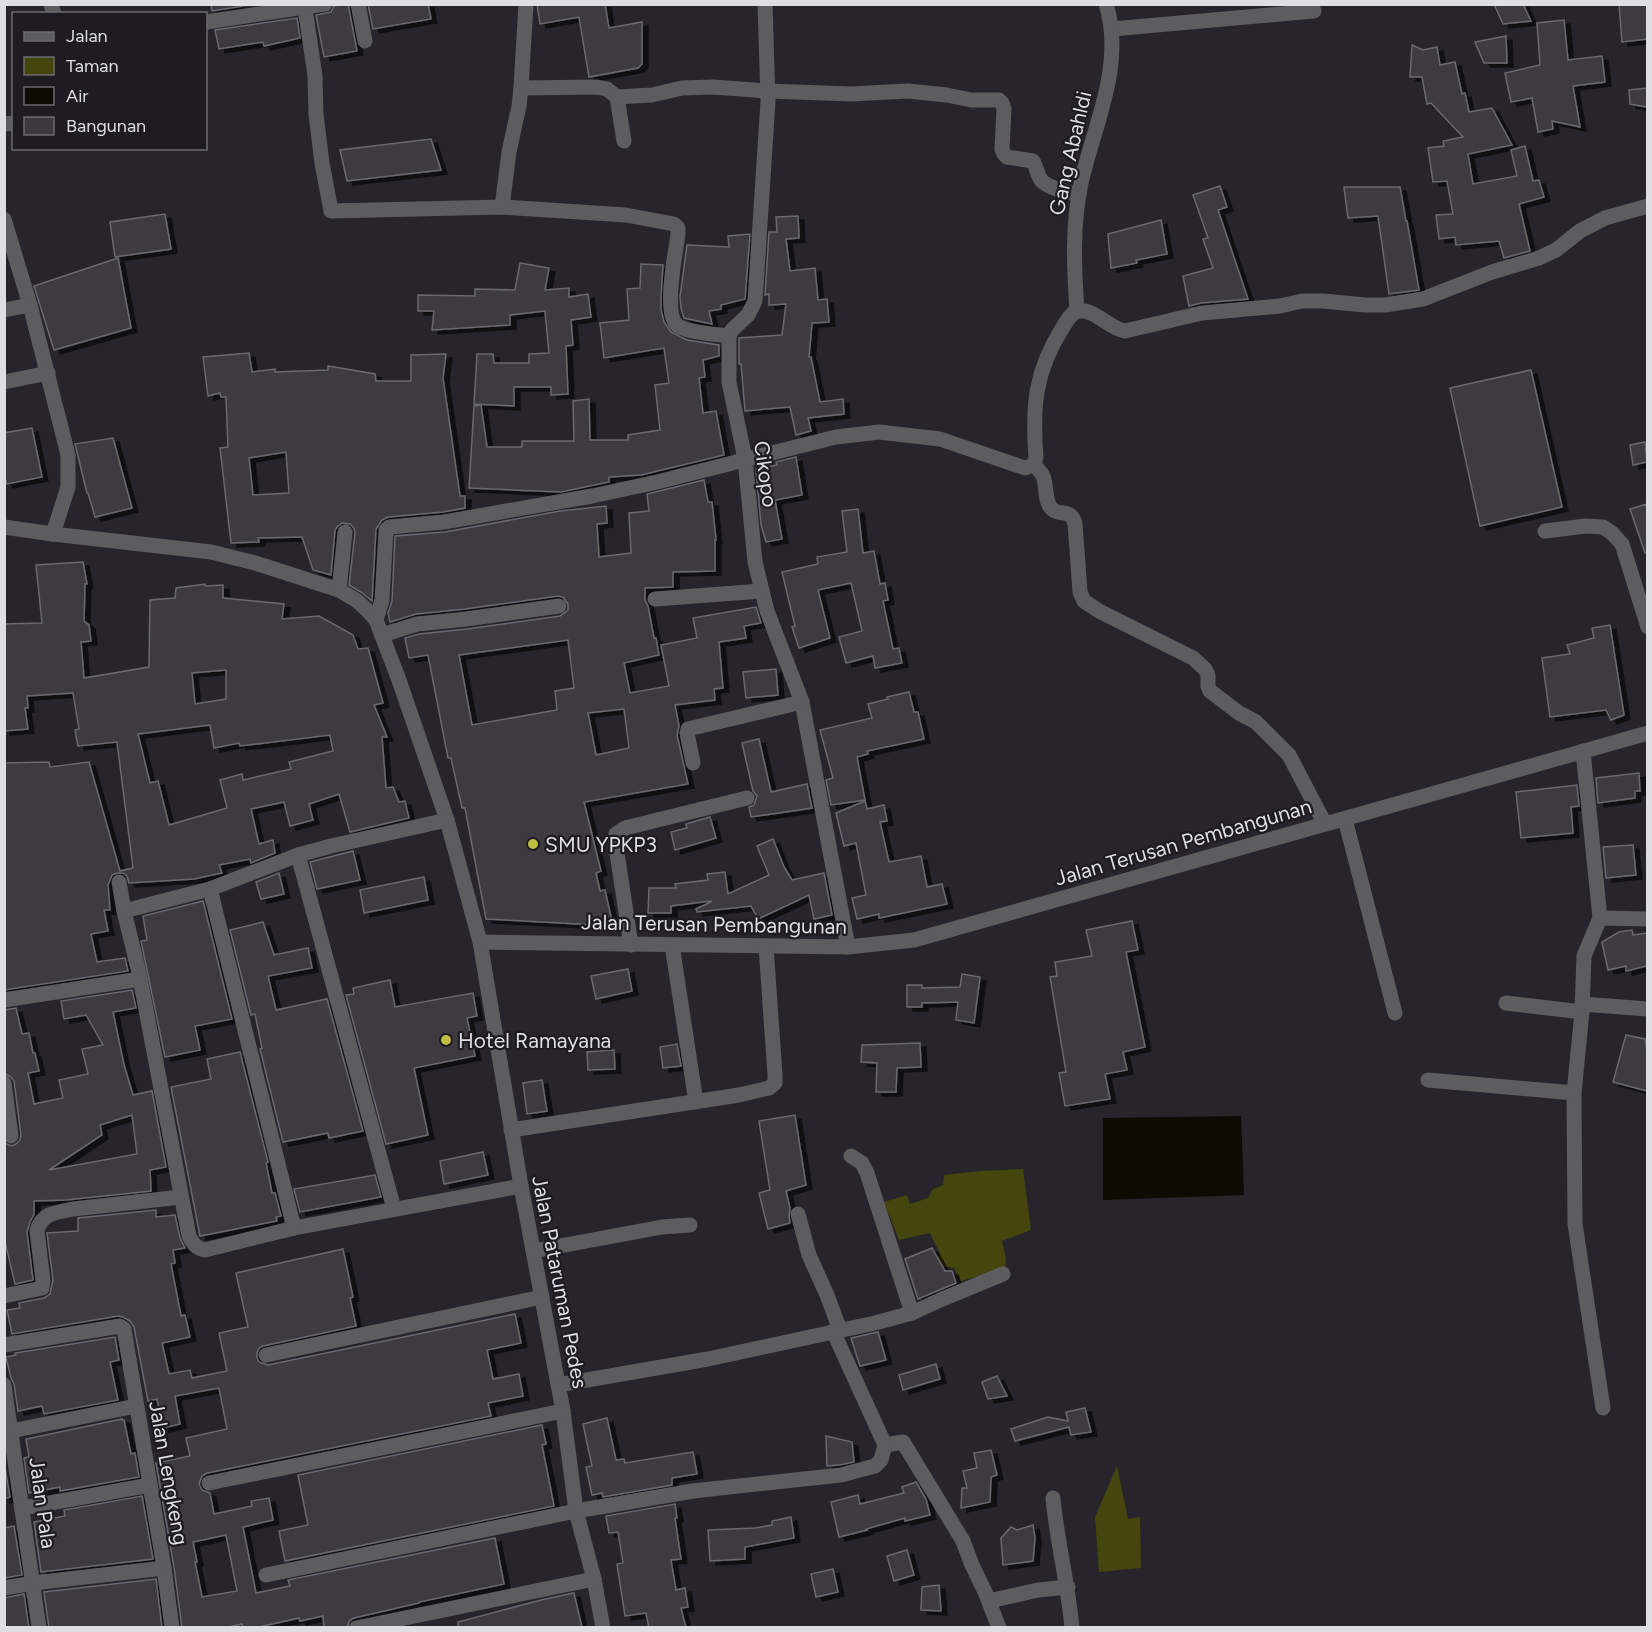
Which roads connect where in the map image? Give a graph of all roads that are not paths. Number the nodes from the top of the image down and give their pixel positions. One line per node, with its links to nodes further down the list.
1 (325, 4): 6 (street)
2 (358, 4): 11 (street)
3 (526, 4): 12 (street)
4 (765, 4): 13 (street)
5 (1106, 4): 10 (street, Gang Abahldi)
6 (305, 8): 7 (street); 18 (street)
7 (256, 10): 9 (street)
8 (1314, 11): 10 (street)
9 (207, 22)
10 (1112, 29): 16 (street, Gang Abahldi)
11 (365, 41)
12 (521, 88): 14 (street); 18 (street)
13 (768, 91): 14 (street); 16 (street); 23 (street)
14 (617, 97): 15 (street)
15 (624, 141)
16 (1079, 195): 22 (street, Gang Abahldi)
17 (1647, 206): 22 (street)
18 (502, 207): 23 (street)
19 (4, 219): 20 (street)
20 (30, 304): 21 (street); 24 (street)
21 (4, 310)
22 (1077, 311): 27 (street)
23 (729, 336): 26 (street, Cikopo)
24 (48, 374): 25 (street); 31 (street)
25 (4, 382)
26 (745, 459): 27 (street); 33 (street, Cikopo); 36 (street)
27 (1034, 465): 46 (street)
28 (4, 527): 31 (street)
29 (1545, 531): 37 (street)
30 (345, 532): 32 (street)
31 (53, 534): 32 (street)
32 (339, 590): 36 (street)
33 (762, 591): 34 (street); 39 (street, Cikopo)
34 (655, 599)
35 (559, 606): 38 (street)
36 (376, 620): 38 (street)
37 (1647, 627)
38 (382, 635): 45 (street)
39 (802, 702): 42 (street); 57 (street, Cikopo)
40 (1647, 733): 41 (street, Jalan Terusan Pembangunan)
41 (1583, 751): 44 (street, Jalan Terusan Pembangunan); 51 (street)
42 (693, 762)
43 (747, 798): 54 (street)
44 (1345, 819): 46 (street, Jalan Terusan Pembangunan); 63 (street)
45 (447, 820): 47 (street); 53 (street)
46 (1325, 824): 57 (street, Jalan Terusan Pembangunan)
47 (298, 855): 49 (street); 73 (street)
48 (119, 882): 50 (street)
49 (210, 889): 50 (street); 76 (street)
50 (124, 911): 58 (street)
51 (1600, 918): 52 (street); 61 (street)
52 (1647, 919)
53 (480, 942): 54 (street, Jalan Terusan Pembangunan); 68 (street, Jalan Pataruman Pedes)
54 (631, 945): 55 (street, Jalan Terusan Pembangunan)
55 (672, 945): 56 (street, Jalan Terusan Pembangunan); 67 (street)
56 (766, 946): 57 (street, Jalan Terusan Pembangunan); 67 (street)
57 (848, 947)
58 (140, 979): 59 (street); 72 (street)
59 (4, 1000)
60 (1506, 1003): 61 (street)
61 (1582, 1008): 62 (street); 66 (street)
62 (1647, 1010)
63 (1395, 1013)
64 (1428, 1080): 66 (street)
65 (4, 1083): 69 (street)
66 (1574, 1093): 88 (street)
67 (696, 1102): 68 (street)
68 (511, 1130): 71 (street, Jalan Pataruman Pedes)
69 (11, 1136)
70 (851, 1156): 81 (street)
71 (521, 1185): 73 (street); 77 (street, Jalan Pataruman Pedes)
72 (181, 1197): 76 (street); 79 (street)
73 (394, 1209): 76 (street)
74 (798, 1214): 82 (street)
75 (690, 1225): 77 (street)
76 (294, 1228)
77 (533, 1251): 80 (street, Jalan Pataruman Pedes)
78 (1003, 1274): 81 (street)
79 (4, 1296)
80 (542, 1297): 84 (street); 85 (street, Jalan Pataruman Pedes)
81 (912, 1313): 82 (street)
82 (837, 1331): 85 (street); 91 (street)
83 (4, 1345): 87 (street, Jalan Lengkeng)
84 (266, 1355)
85 (558, 1385): 89 (street, Jalan Pataruman Pedes)
86 (5, 1392): 90 (street, Jalan Pala)
87 (136, 1406): 90 (street); 93 (street, Jalan Lengkeng)
88 (1603, 1408)
89 (563, 1411): 92 (street); 96 (street, Jalan Pataruman Pedes)
90 (11, 1431): 95 (street, Jalan Pala)
91 (885, 1445): 96 (street); 103 (street)
92 (210, 1483)
93 (150, 1485): 95 (street); 97 (street, Jalan Lengkeng)
94 (1053, 1498): 101 (street)
95 (22, 1508): 100 (street, Jalan Pala)
96 (576, 1511): 98 (street); 99 (street, Jalan Pataruman Pedes)
97 (164, 1568): 100 (street); 105 (street, Jalan Lengkeng)
98 (266, 1575)
99 (594, 1579): 106 (street); 107 (street, Jalan Pataruman Pedes)
100 (33, 1583): 102 (street); 104 (street, Jalan Pala)
101 (1068, 1587): 103 (street); 109 (street)
102 (4, 1588)
103 (989, 1601): 108 (street)
104 (39, 1628)
105 (172, 1628)
106 (356, 1628)
107 (603, 1628)
108 (999, 1628)
109 (1072, 1628)

